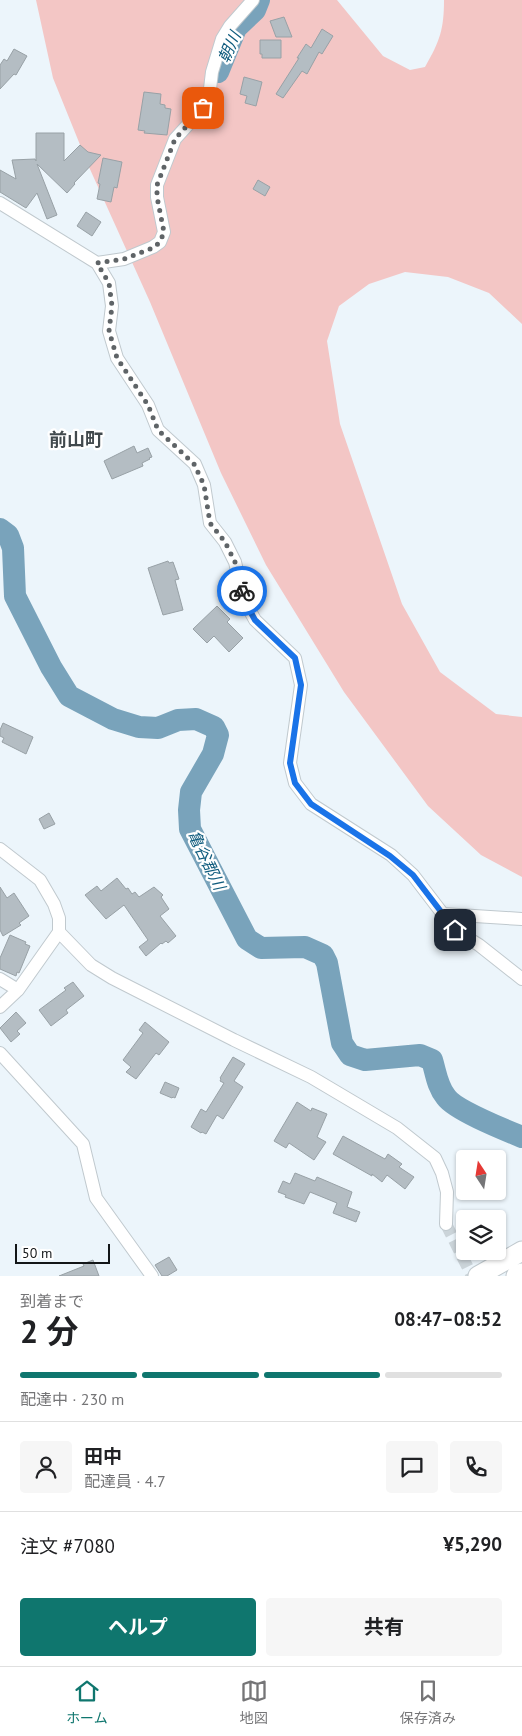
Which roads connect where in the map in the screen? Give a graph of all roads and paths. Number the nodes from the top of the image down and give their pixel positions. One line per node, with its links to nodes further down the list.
1 (253, 0): 3 (street)
2 (0, 204): 3 (street)
3 (97, 263): 5 (street)
4 (0, 849): 7 (street)
5 (443, 914): 6 (street); 9 (street)
6 (522, 919)
7 (59, 932): 10 (street); 13 (street)
8 (0, 979): 10 (street)
9 (522, 979)
10 (18, 990): 11 (street)
11 (0, 1007)
12 (0, 1053): 16 (street)
13 (446, 1224)
14 (522, 1251): 17 (highway)
15 (522, 1272): 18 (highway)
16 (152, 1276)
17 (478, 1276)
18 (516, 1276)

